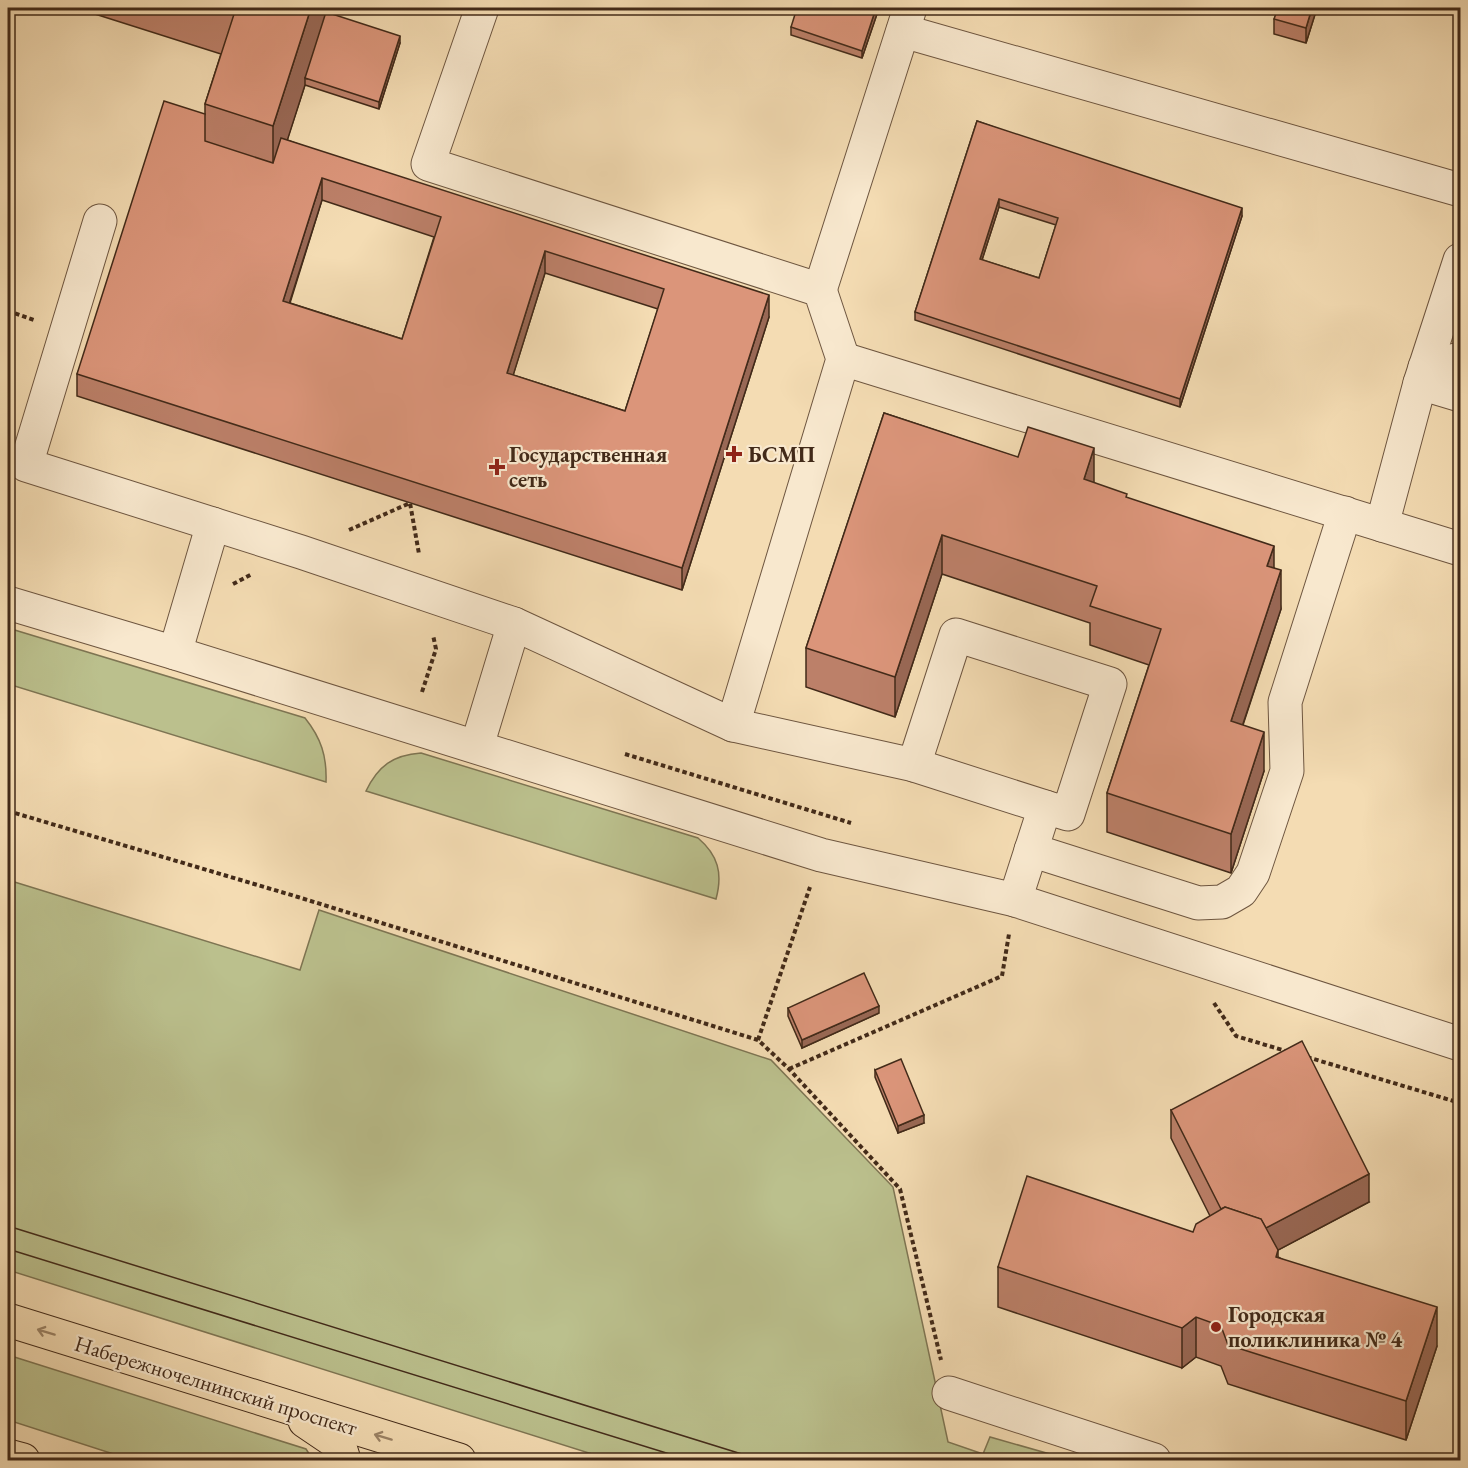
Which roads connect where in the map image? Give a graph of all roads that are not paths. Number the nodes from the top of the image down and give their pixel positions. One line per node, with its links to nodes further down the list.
1 (482, 8): 6 (lane)
2 (906, 19): 3 (lane); 6 (lane)
3 (1461, 190)
4 (100, 221): 12 (lane)
5 (1461, 260): 9 (lane)
6 (820, 290): 7 (lane)
7 (843, 359): 11 (lane); 18 (lane)
8 (1461, 359): 9 (lane)
9 (1422, 375): 10 (lane); 13 (lane)
10 (1461, 395)
11 (1345, 513): 13 (lane); 22 (lane)
12 (213, 524): 16 (lane); 17 (lane)
13 (1382, 525): 14 (lane)
14 (1461, 549)
15 (8, 603): 17 (lane)
16 (514, 624): 18 (lane); 19 (lane)
17 (175, 653): 19 (lane)
18 (733, 725): 20 (lane)
19 (477, 746): 23 (lane)
20 (914, 765): 21 (lane); 21 (lane)
21 (1045, 807): 22 (lane)
22 (1031, 850): 23 (lane)
23 (1015, 900): 24 (lane)
24 (1461, 1044)
25 (8, 1320): 27 (main road, Набережночелнинский проспект, one-way to 25)
26 (949, 1393): 32 (lane)
27 (282, 1406): 30 (main road); 31 (main road, Набережночелнинский проспект, one-way to 27)
28 (8, 1456): 29 (main road)
29 (23, 1461)
30 (344, 1461)
31 (459, 1461)
32 (1154, 1461)

